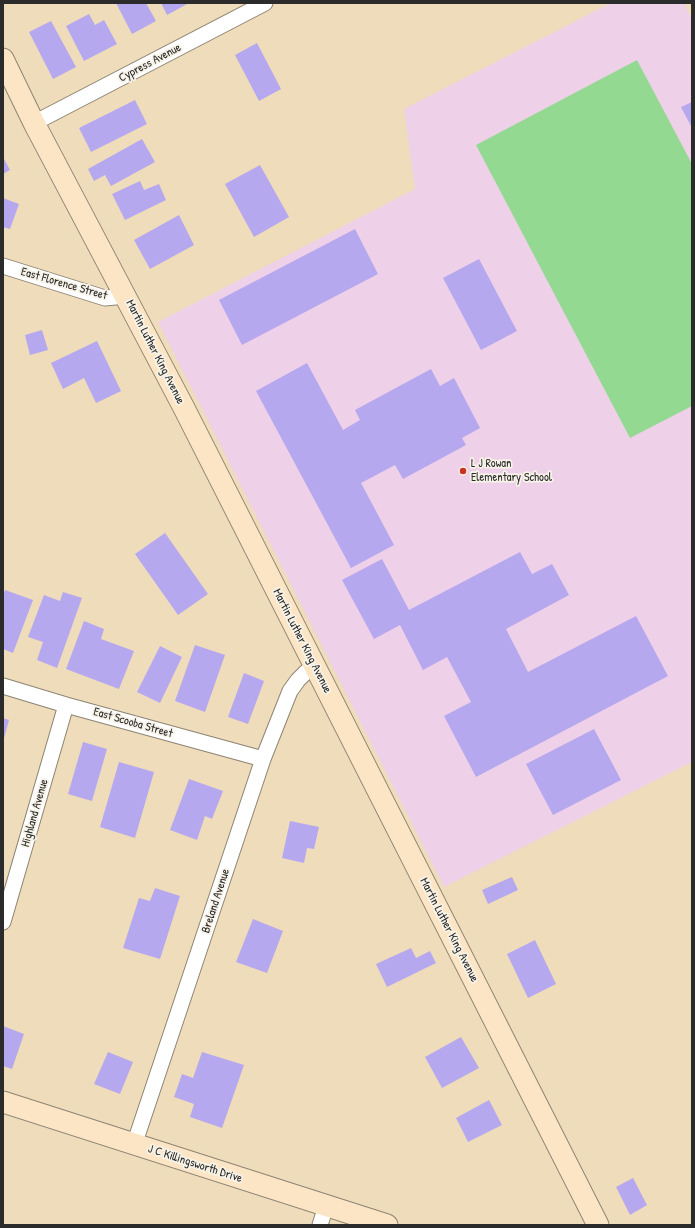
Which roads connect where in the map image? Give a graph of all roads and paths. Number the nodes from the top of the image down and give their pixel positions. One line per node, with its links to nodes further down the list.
1 (265, 3): 3 (street, Cypress Avenue)
2 (3, 59): 3 (street, Martin Luther King Avenue)
3 (34, 123): 5 (street, Martin Luther King Avenue)
4 (3, 266): 5 (street, East Florence Street)
5 (126, 296): 6 (street, Martin Luther King Avenue)
6 (315, 667): 9 (street, Breland Avenue); 15 (street, Martin Luther King Avenue)
7 (3, 686): 8 (street, East Scooba Street)
8 (66, 705): 9 (street, East Scooba Street); 10 (street, Highland Avenue)
9 (263, 759): 12 (street, Breland Avenue)
10 (3, 922)
11 (3, 1102): 12 (street, J C Killingsworth Drive)
12 (134, 1145): 13 (street, J C Killingsworth Drive)
13 (323, 1215): 14 (street, J C Killingsworth Drive)
14 (387, 1225)
15 (598, 1225)

